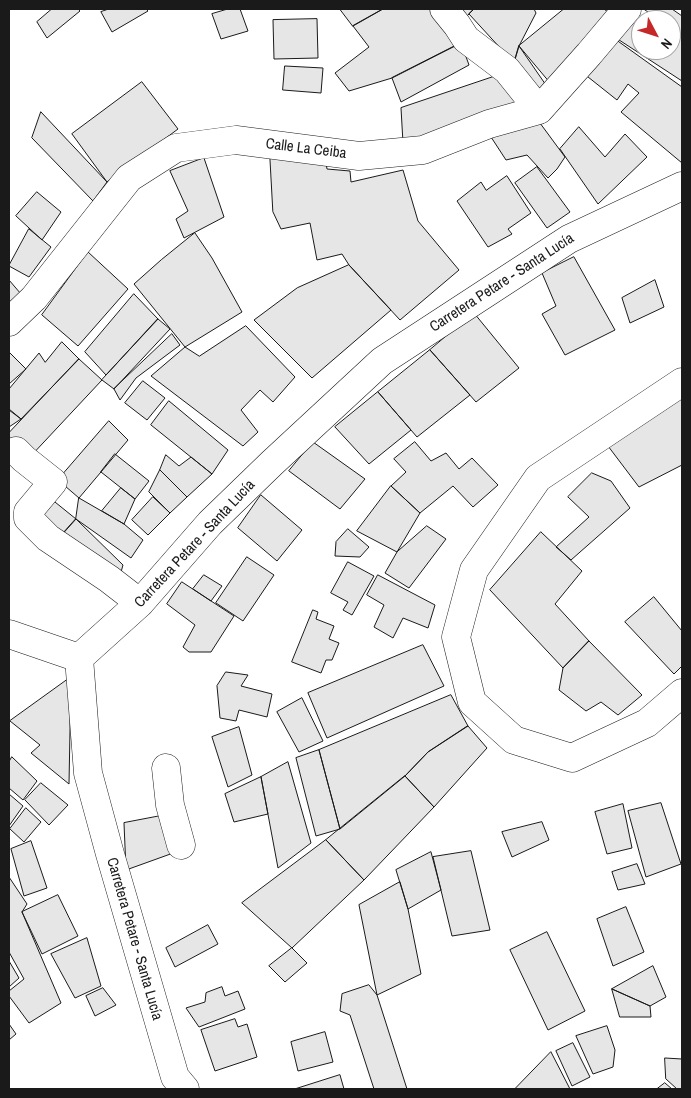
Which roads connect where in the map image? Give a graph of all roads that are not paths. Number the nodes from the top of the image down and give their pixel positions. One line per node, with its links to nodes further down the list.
1 (444, 9): 3 (street)
2 (627, 9): 3 (street)
3 (539, 110): 5 (street, Calle La Ceiba)
4 (682, 186): 8 (street, Carretera Petare - Santa Lucía)
5 (9, 322)
6 (682, 382): 11 (street)
7 (16, 451): 8 (street)
8 (140, 603): 10 (street, Carretera Petare - Santa Lucía)
9 (9, 634): 10 (street)
10 (79, 658): 14 (street, Carretera Petare - Santa Lucía)
11 (682, 693)
12 (166, 768): 13 (street)
13 (181, 845)
14 (185, 1089)

